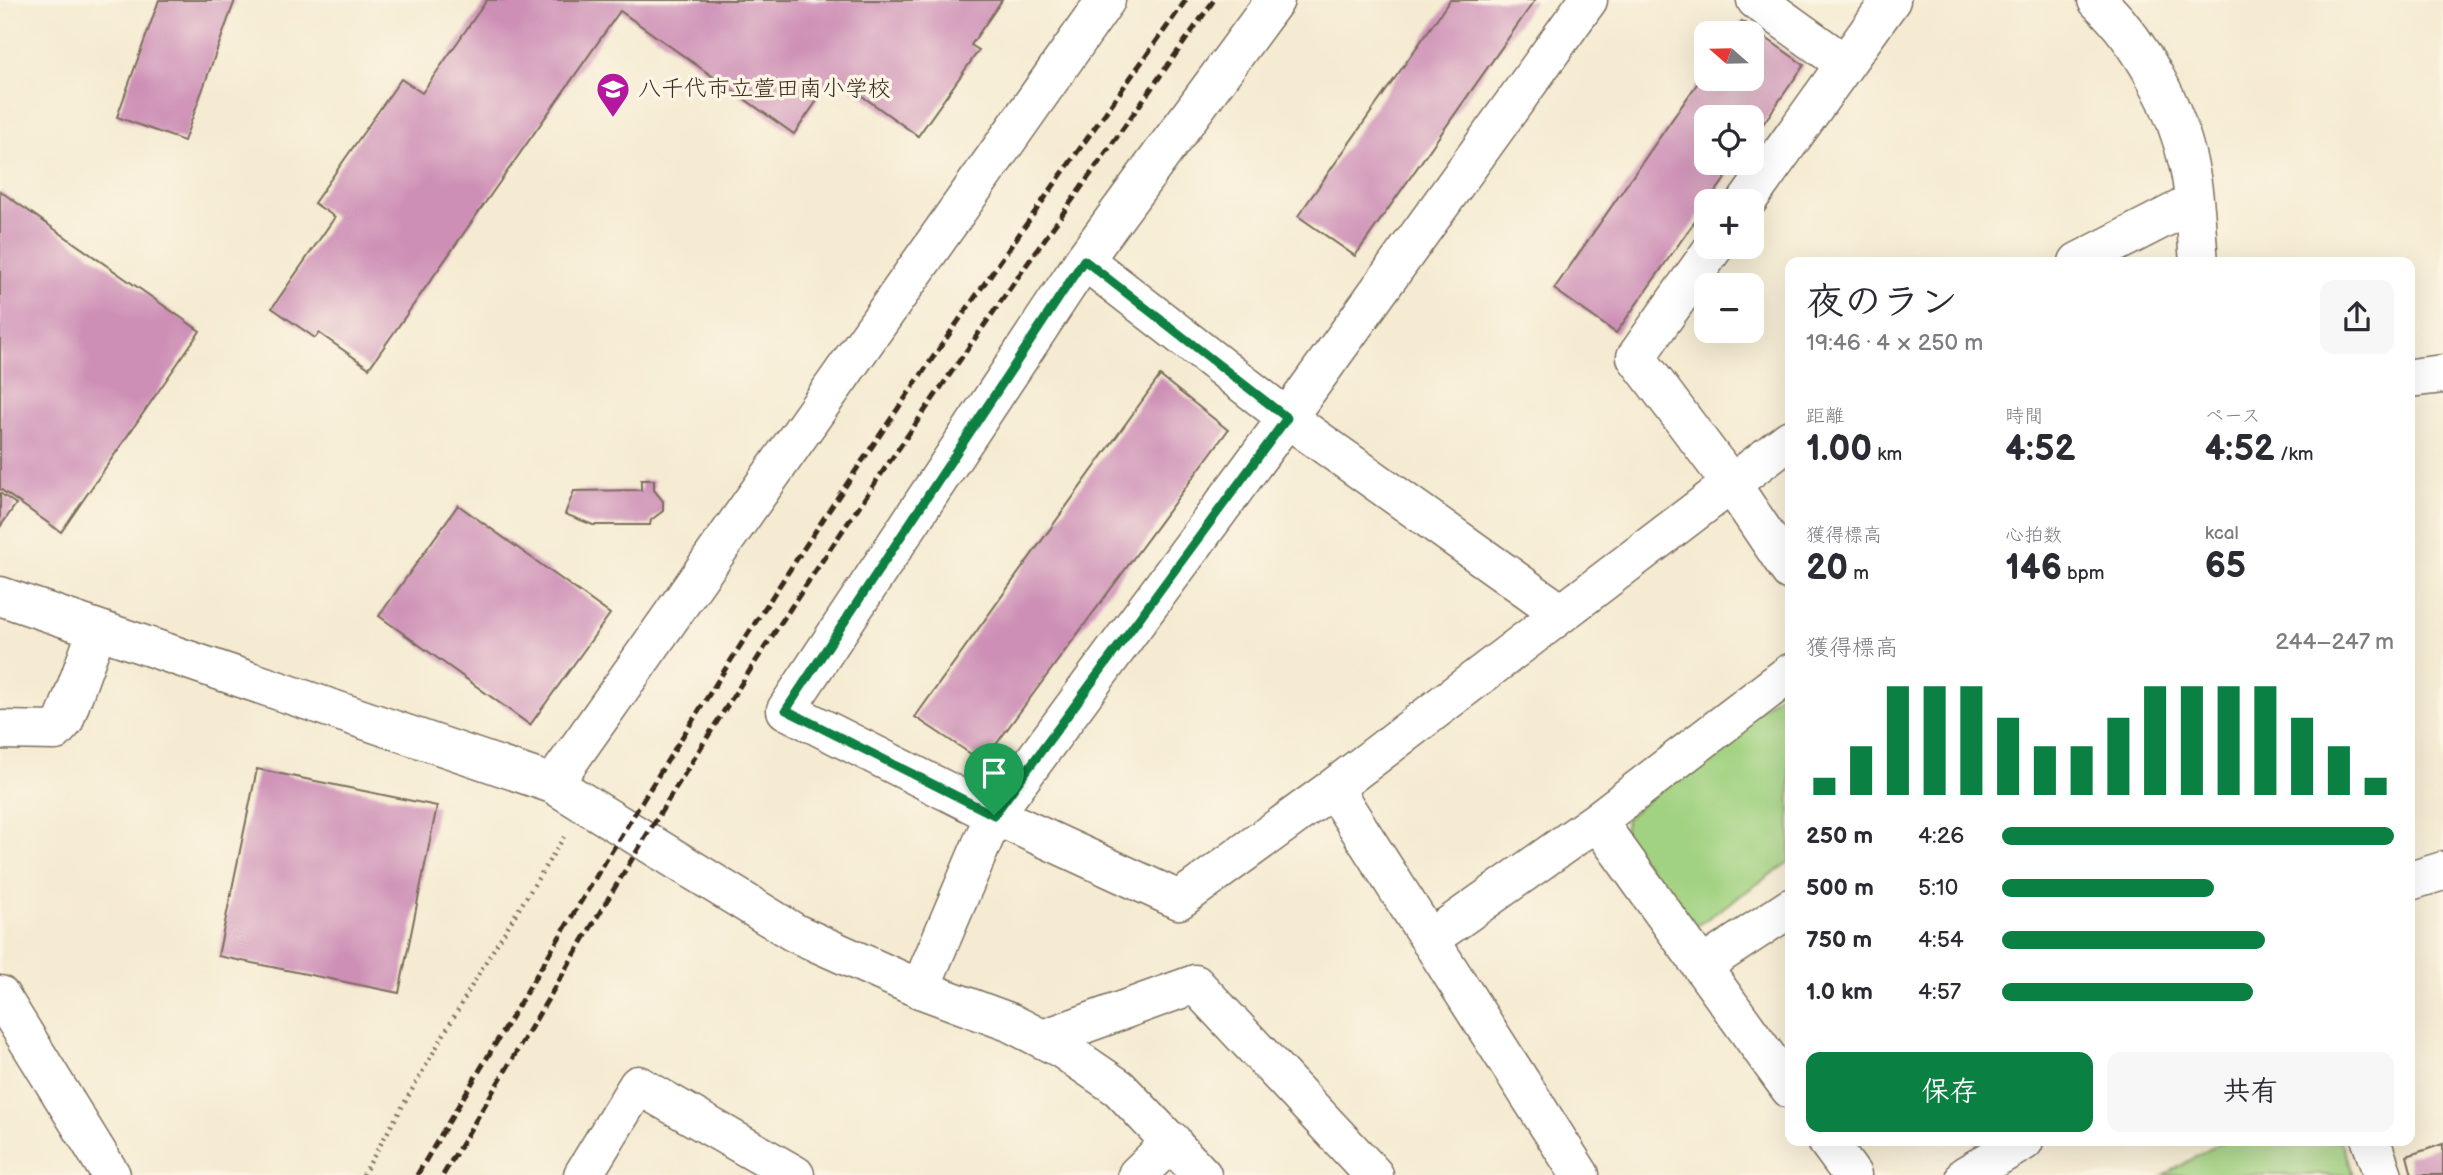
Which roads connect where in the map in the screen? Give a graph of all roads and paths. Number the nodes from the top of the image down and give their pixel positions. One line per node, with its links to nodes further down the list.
1 (1106, 0): 25 (street)
2 (1275, 0): 13 (street)
3 (1588, 0): 16 (street)
4 (1756, 0): 7 (street)
5 (1891, 0): 7 (street)
6 (2097, 0): 9 (street)
7 (1845, 64): 8 (street)
8 (1756, 189)
9 (2193, 203): 10 (street); 11 (street)
10 (2088, 257)
11 (2198, 257)
12 (1705, 259): 18 (street)
13 (1084, 260): 16 (street); 28 (street)
14 (2443, 374): 15 (street)
15 (2415, 377)
16 (1287, 418): 21 (street); 28 (street)
17 (1785, 443): 18 (street)
18 (1730, 482): 19 (street); 21 (street)
19 (1785, 564)
20 (0, 596): 22 (street)
21 (1561, 612): 26 (street)
22 (97, 630): 24 (street); 25 (street)
23 (1785, 677): 29 (street)
24 (0, 730)
25 (553, 784): 27 (street)
26 (1333, 788): 28 (street); 33 (street)
27 (585, 803): 35 (street); 44 (path)
28 (994, 815): 35 (street)
29 (1597, 821): 33 (street); 34 (street)
30 (2443, 871): 31 (street)
31 (2415, 879)
32 (1785, 911): 34 (street)
33 (1430, 939): 50 (street)
34 (1702, 966): 38 (street)
35 (920, 989): 37 (street)
36 (0, 995): 43 (street)
37 (1043, 1039): 39 (street); 49 (street)
38 (1785, 1082)
39 (1172, 1141): 47 (street); 48 (street)
40 (1831, 1146): 51 (street)
41 (2015, 1146): 52 (street)
42 (2373, 1146): 53 (street)
43 (111, 1175)
44 (363, 1175)
45 (583, 1175): 46 (street)
46 (795, 1175)
47 (1137, 1175)
48 (1202, 1175)
49 (1374, 1175)
50 (1580, 1175)
51 (1852, 1175)
52 (1966, 1175)
53 (2383, 1175)

